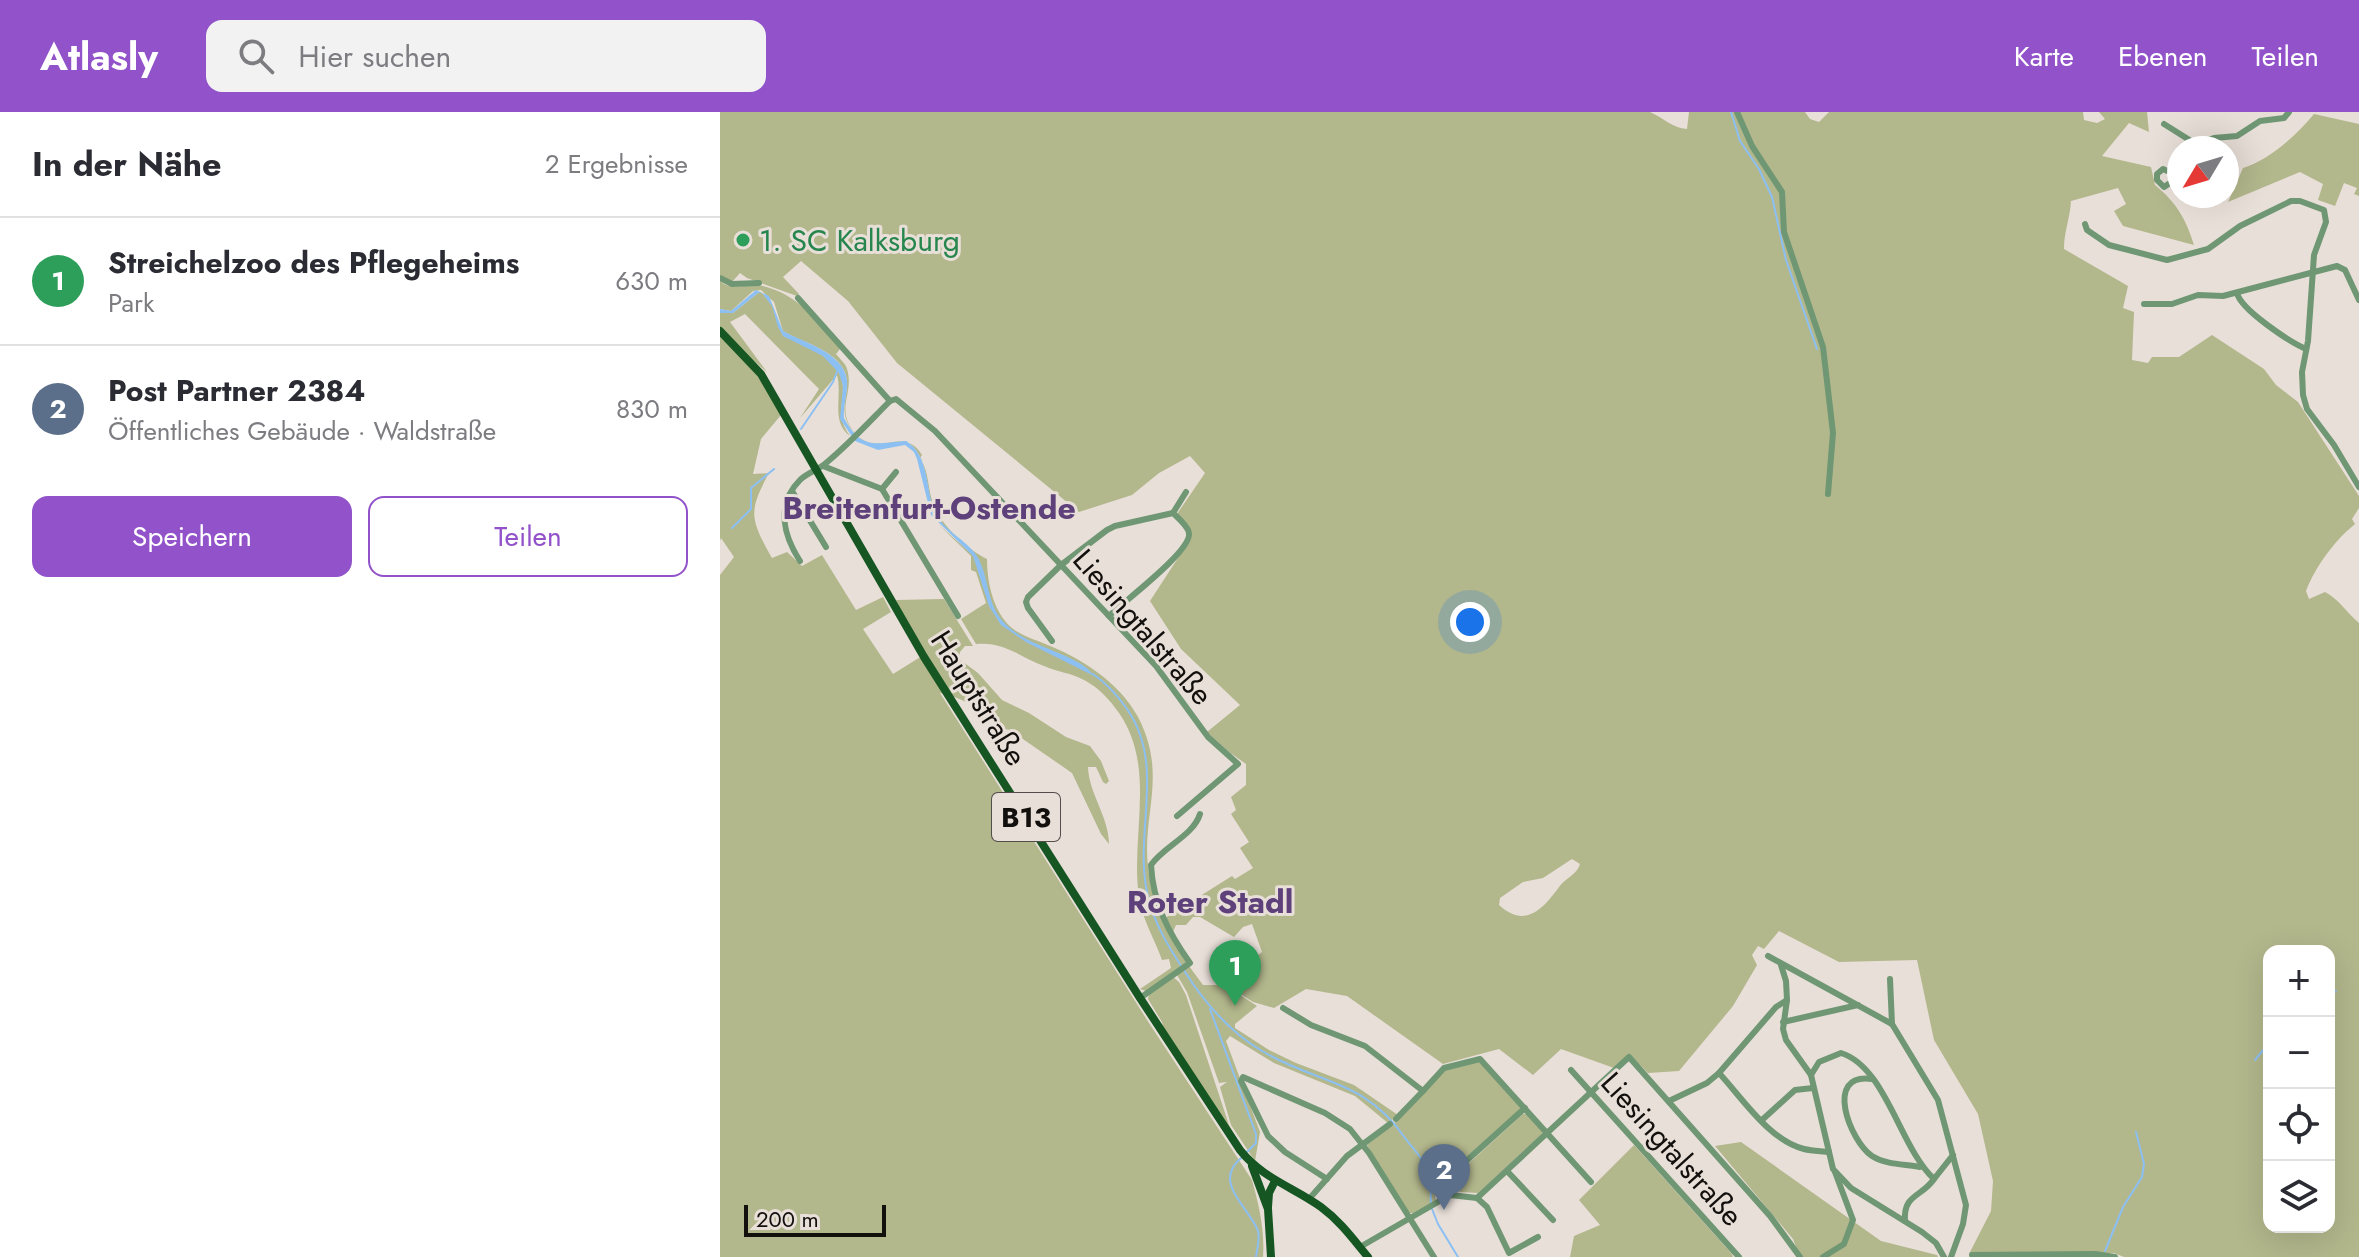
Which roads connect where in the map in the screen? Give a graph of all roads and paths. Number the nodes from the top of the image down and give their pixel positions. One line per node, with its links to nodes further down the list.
1 (1737, 112): 23 (street)
2 (2289, 112): 5 (street)
3 (2164, 124): 4 (street)
4 (2182, 136)
5 (2237, 136)
6 (2085, 224): 7 (street)
7 (2313, 270): 10 (street); 12 (street); 15 (street)
8 (720, 278): 9 (street)
9 (759, 283)
10 (2237, 293): 13 (street); 15 (street)
11 (798, 298): 16 (street, Liesingtalstraße)
12 (2359, 300)
13 (2144, 304)
14 (720, 331): 17 (main road, Hauptstraße / B13)
15 (2306, 349): 19 (street)
16 (890, 401): 17 (street); 27 (street, Liesingtalstraße)
17 (819, 468): 20 (street); 21 (street); 36 (main road, Hauptstraße / B13)
18 (896, 472): 20 (street)
19 (2359, 487)
20 (882, 489): 28 (street)
21 (792, 491): 25 (street); 26 (street)
22 (1186, 492): 24 (street)
23 (1828, 494)
24 (1173, 513): 27 (street); 29 (street)
25 (826, 547)
26 (800, 561)
27 (1061, 565): 29 (street, Liesingtalstraße); 30 (street)
28 (958, 616)
29 (1109, 616): 32 (street, Liesingtalstraße)
30 (1052, 641)
31 (1200, 814): 36 (street)
32 (1177, 816)
33 (1768, 956): 34 (street)
34 (1781, 965): 37 (street); 38 (street)
35 (1890, 979): 41 (street)
36 (1140, 998): 56 (main road, Hauptstraße / B13)
37 (1787, 1000): 40 (street); 43 (street)
38 (1858, 1005): 40 (street); 41 (street)
39 (1283, 1008): 47 (street)
40 (1783, 1022): 44 (street)
41 (1892, 1024): 55 (street)
42 (1571, 1070): 48 (street, Liesingtalstraße)
43 (1719, 1073): 49 (street); 51 (street)
44 (1811, 1075): 45 (street); 46 (street)
45 (1872, 1079): 57 (street); 57 (street)
46 (1813, 1088): 51 (street); 54 (street)
47 (1423, 1091): 50 (street); 53 (street)
48 (1592, 1093): 49 (street); 52 (street); 80 (street, Liesingtalstraße)
49 (1669, 1101): 81 (street)
50 (1525, 1108): 52 (street); 65 (street)
51 (1762, 1120): 54 (street)
52 (1547, 1134): 59 (street); 63 (street)
53 (1363, 1144): 61 (street); 61 (street); 69 (street)
54 (1829, 1152): 58 (street)
55 (1953, 1155): 62 (street); 84 (street)
56 (1249, 1161): 60 (main road); 64 (main road, B13)
57 (1920, 1167): 62 (street)
58 (1833, 1169): 71 (street); 82 (street)
59 (1507, 1171): 66 (street); 70 (street)
60 (1272, 1179): 64 (main road); 67 (main road); 68 (main road)
61 (1327, 1179): 67 (street)
62 (1934, 1179): 71 (street)
63 (1591, 1182)
64 (1261, 1187): 68 (main road, B13)
65 (1450, 1195): 66 (street); 69 (street)
66 (1477, 1198): 74 (street)
67 (1309, 1199): 73 (main road)
68 (1268, 1209): 77 (main road, B13)
69 (1410, 1219): 73 (street); 79 (street)
70 (1553, 1220)
71 (1905, 1221): 83 (street)
72 (1538, 1237): 74 (street)
73 (1360, 1247): 78 (main road)
74 (1505, 1255)
75 (1972, 1255): 85 (street)
76 (2101, 1256): 85 (street); 86 (street)
77 (1271, 1257)
78 (1368, 1257)
79 (1434, 1257)
80 (1739, 1257)
81 (1800, 1257)
82 (1823, 1257)
83 (1944, 1257)
84 (1951, 1257)
85 (1986, 1257)
86 (2115, 1257)

